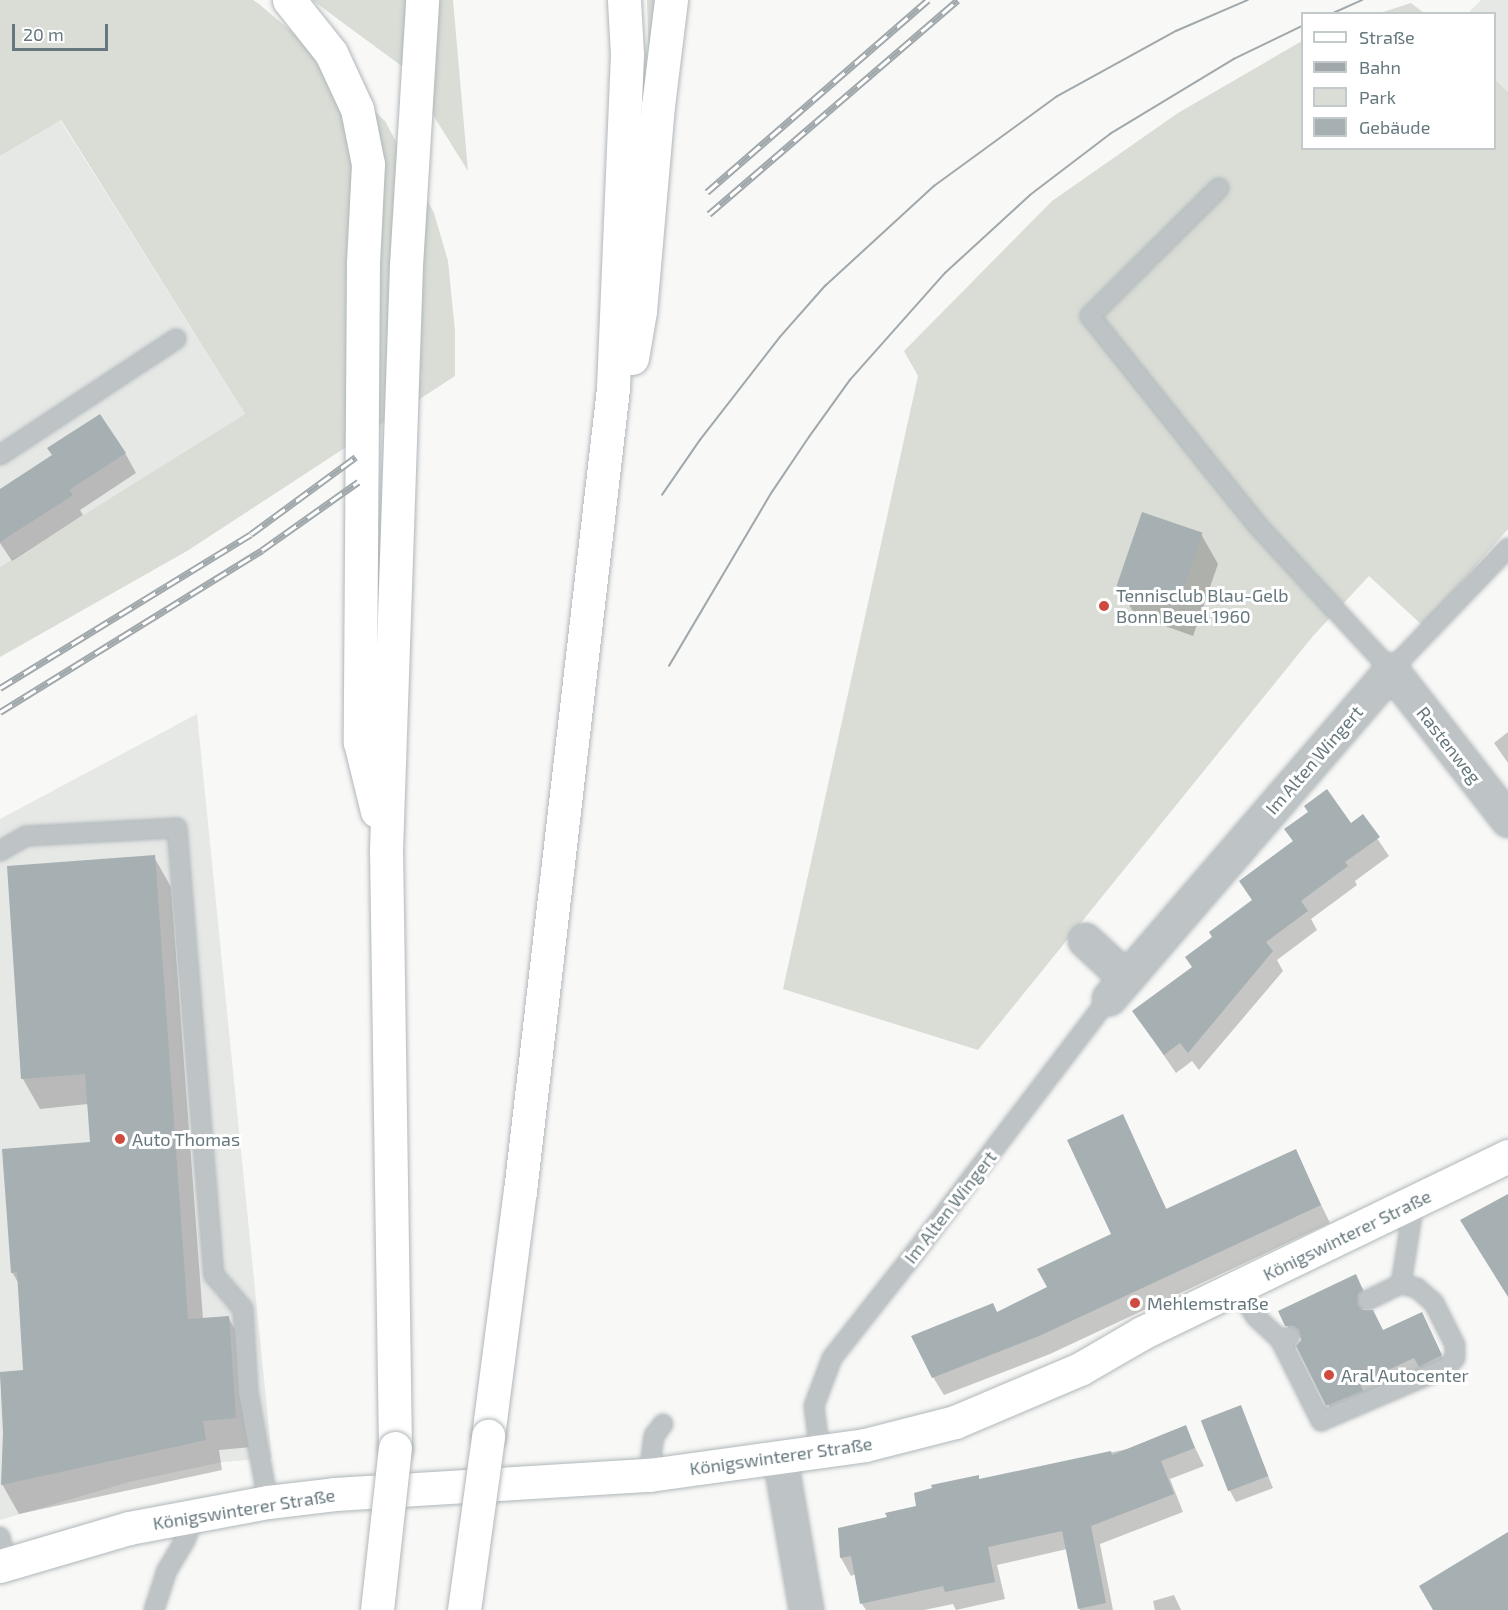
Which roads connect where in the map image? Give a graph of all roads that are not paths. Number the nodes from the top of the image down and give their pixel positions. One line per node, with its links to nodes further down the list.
1 (289, 0): 12 (main road)
2 (422, 0): 12 (main road)
3 (624, 0): 9 (main road)
4 (671, 0): 9 (main road)
5 (1219, 188): 10 (lane)
6 (176, 339): 7 (lane)
7 (0, 455)
8 (1508, 548): 10 (lane, Im Alten Wingert)
9 (585, 623): 30 (main road, bridge)
10 (1391, 670): 11 (street, Rastenweg); 15 (street, Im Alten Wingert)
11 (1508, 820)
12 (386, 850): 29 (main road, bridge)
13 (0, 851): 25 (lane)
14 (1085, 940): 15 (street)
15 (1117, 988): 22 (lane, Im Alten Wingert)
16 (1508, 1156): 17 (main road, Königswinterer Straße)
17 (1414, 1203): 18 (lane); 19 (main road, Königswinterer Straße)
18 (1401, 1284): 19 (lane); 20 (lane)
19 (1236, 1287): 22 (main road, Königswinterer Straße)
20 (1368, 1300)
21 (663, 1424): 24 (lane)
22 (820, 1453): 23 (main road, Königswinterer Straße)
23 (780, 1459): 24 (main road, Königswinterer Straße); 31 (street)
24 (649, 1475): 25 (main road, Königswinterer Straße)
25 (268, 1502): 26 (main road, Königswinterer Straße)
26 (195, 1516): 27 (main road, Königswinterer Straße); 28 (lane)
27 (2, 1556)
28 (154, 1610)
29 (377, 1610)
30 (464, 1610)
31 (806, 1610)

